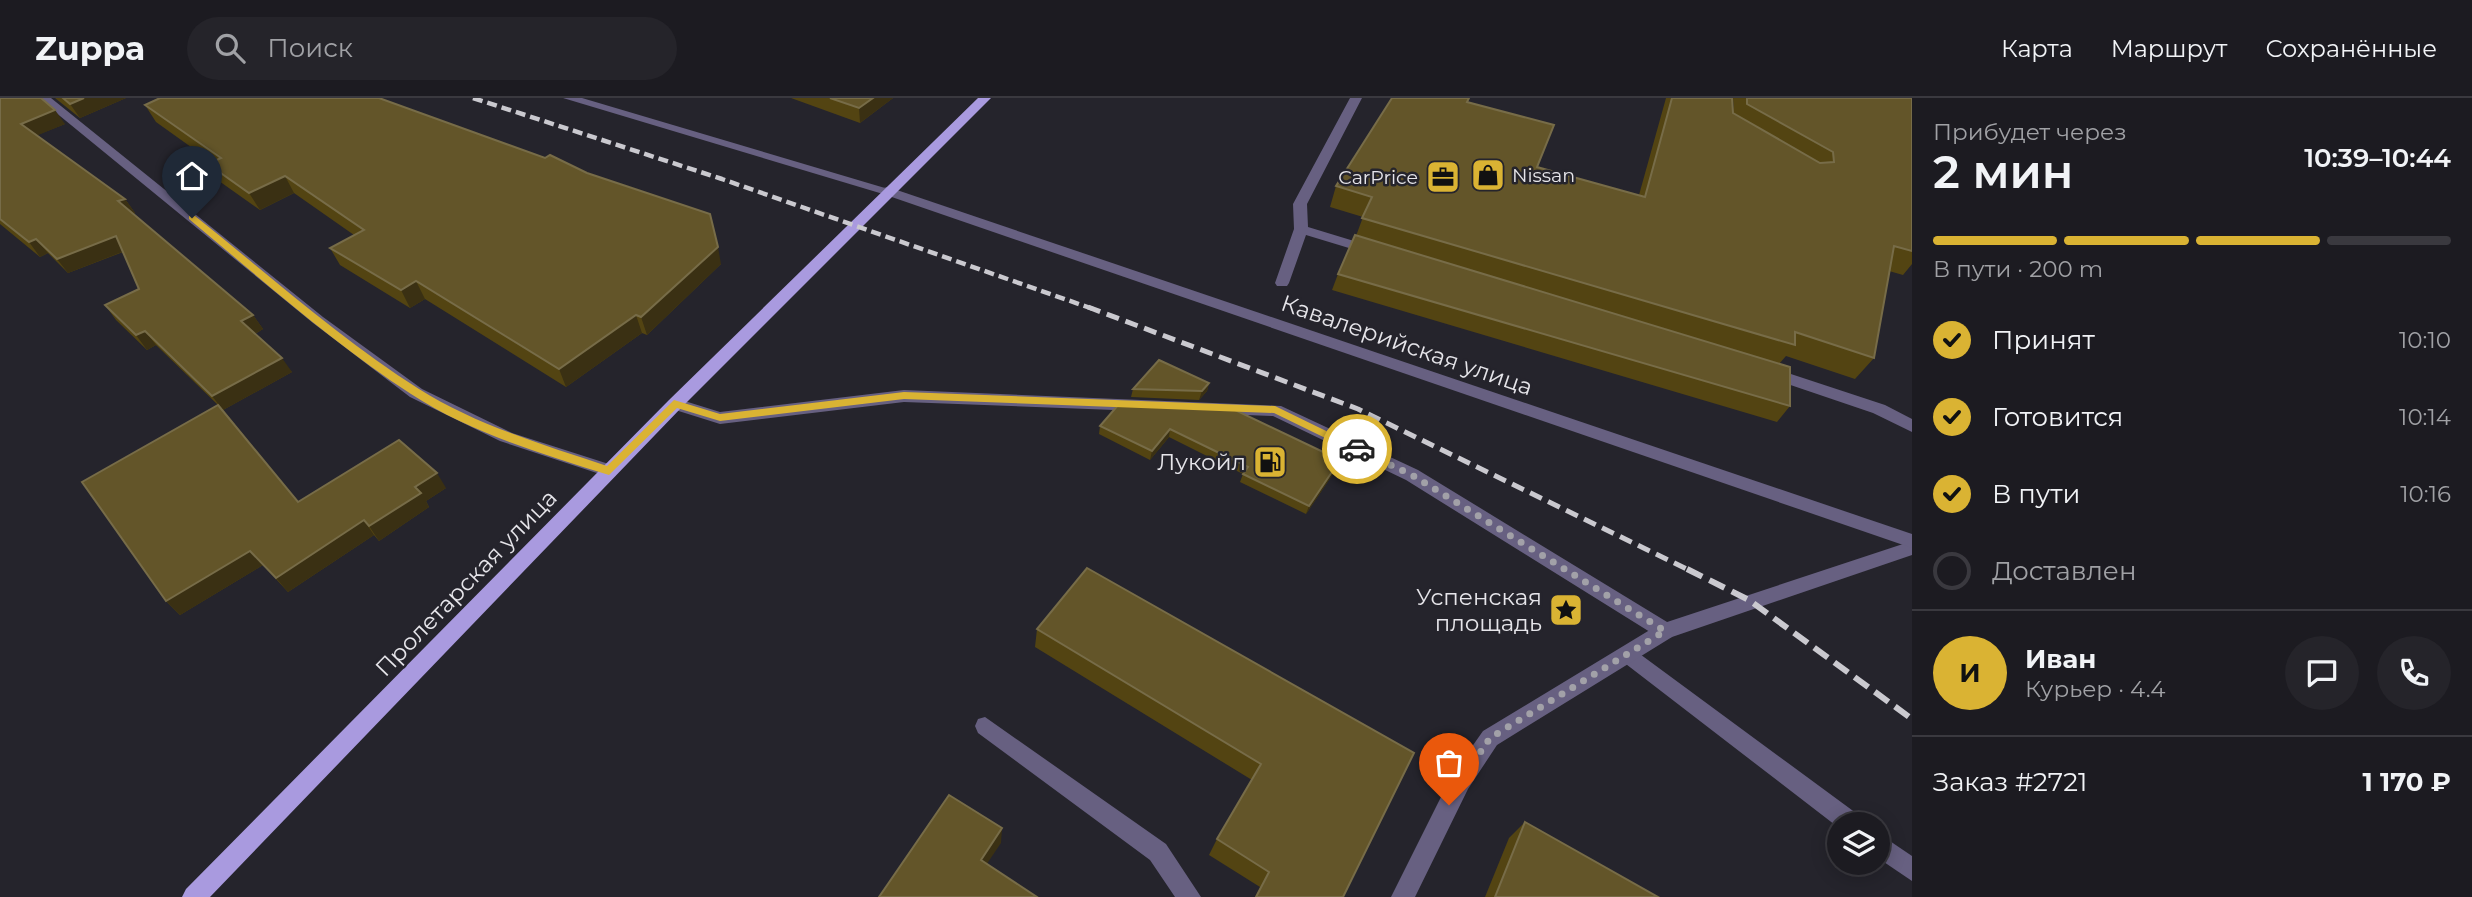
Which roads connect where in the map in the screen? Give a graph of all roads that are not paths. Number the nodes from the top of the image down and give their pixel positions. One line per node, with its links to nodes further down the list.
1 (44, 98): 12 (street)
2 (569, 98): 5 (street, Кавалерийская улица)
3 (985, 98): 5 (main road, Пролетарская улица)
4 (1356, 98): 6 (street)
5 (888, 191): 10 (main road, Пролетарская улица); 13 (street, Кавалерийская улица)
6 (1301, 229): 7 (street); 8 (street)
7 (1381, 254)
8 (1282, 283)
9 (1755, 367): 11 (street)
10 (674, 404): 12 (main road, Пролетарская улица); 15 (street)
11 (1912, 426)
12 (609, 471): 21 (main road, Пролетарская улица)
13 (1912, 541)
14 (1912, 548): 15 (street)
15 (1665, 631): 16 (street)
16 (1629, 654): 18 (street); 23 (street)
17 (985, 726): 22 (street)
18 (1836, 812)
19 (1890, 853): 20 (street)
20 (1912, 870)
21 (194, 897)
22 (1189, 897)
23 (1403, 897)

